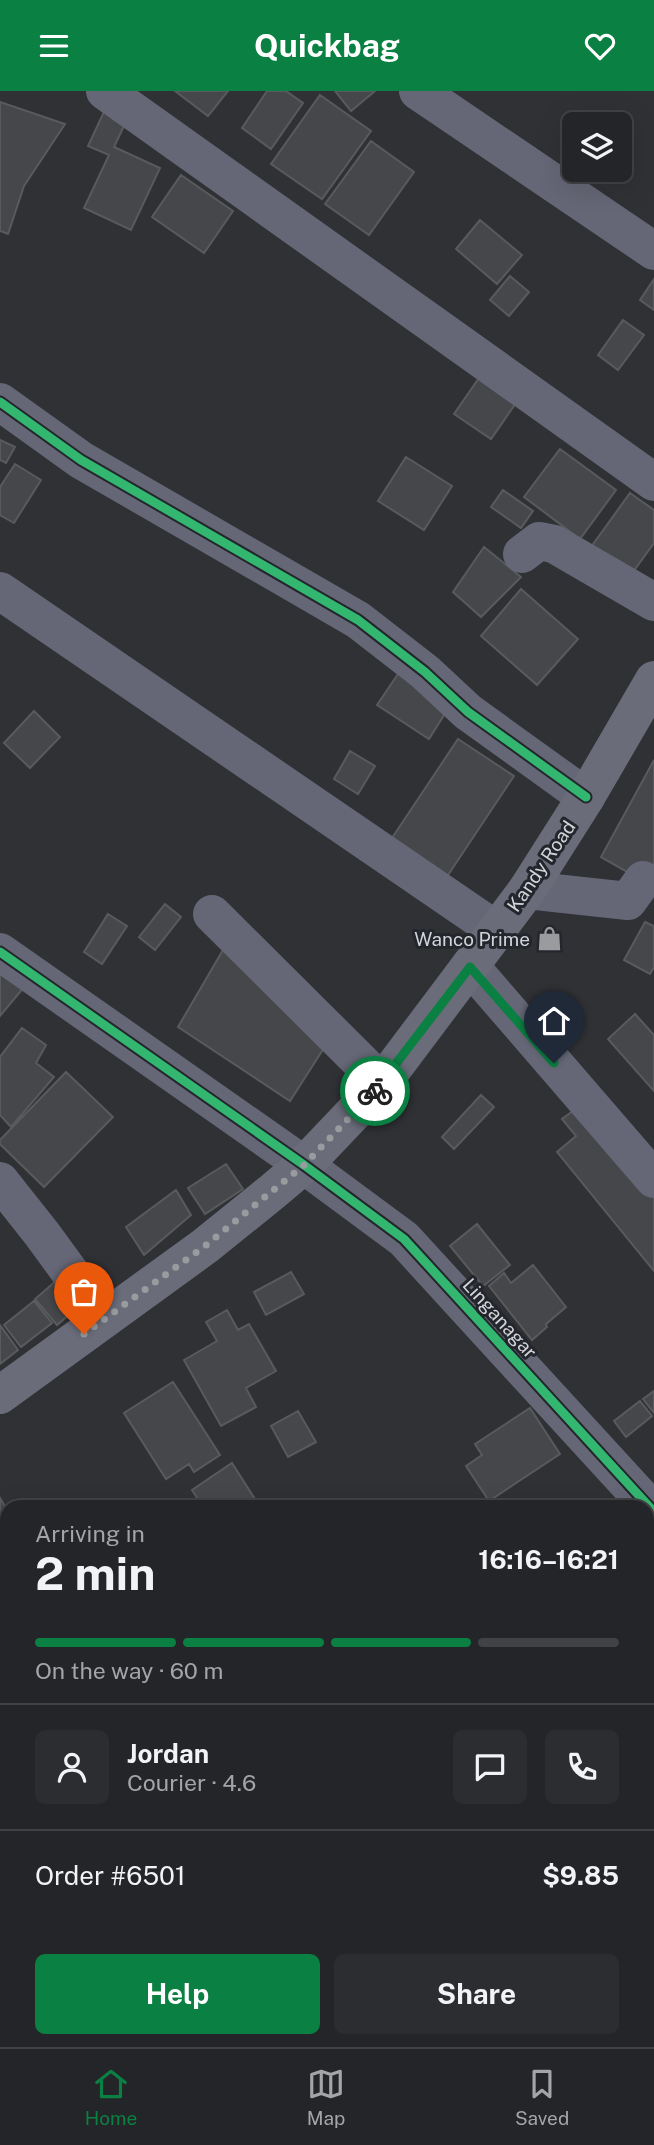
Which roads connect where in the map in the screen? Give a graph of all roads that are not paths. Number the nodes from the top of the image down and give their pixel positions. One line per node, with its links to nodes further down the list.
1 (105, 91): 5 (street)
2 (418, 91): 3 (street)
3 (654, 251)
4 (0, 402): 10 (street)
5 (654, 482)
6 (522, 554): 8 (street)
7 (0, 591): 14 (street)
8 (654, 602)
9 (654, 680): 10 (highway, Kandy Road)
10 (586, 797): 12 (highway, Kandy Road)
11 (643, 880): 12 (street)
12 (527, 890): 14 (highway, Kandy Road)
13 (212, 914): 17 (street)
14 (496, 930): 16 (highway, Kandy Road)
15 (0, 952): 18 (street, Linganagar)
16 (470, 967): 17 (highway, Kandy Road); 19 (street)
17 (382, 1083): 18 (highway, Kandy Road)
18 (304, 1165): 21 (highway, Kandy Road); 23 (street, Linganagar)
19 (654, 1179)
20 (0, 1181): 21 (street)
21 (104, 1318): 22 (highway, Kandy Road)
22 (0, 1395)
23 (643, 1500)

